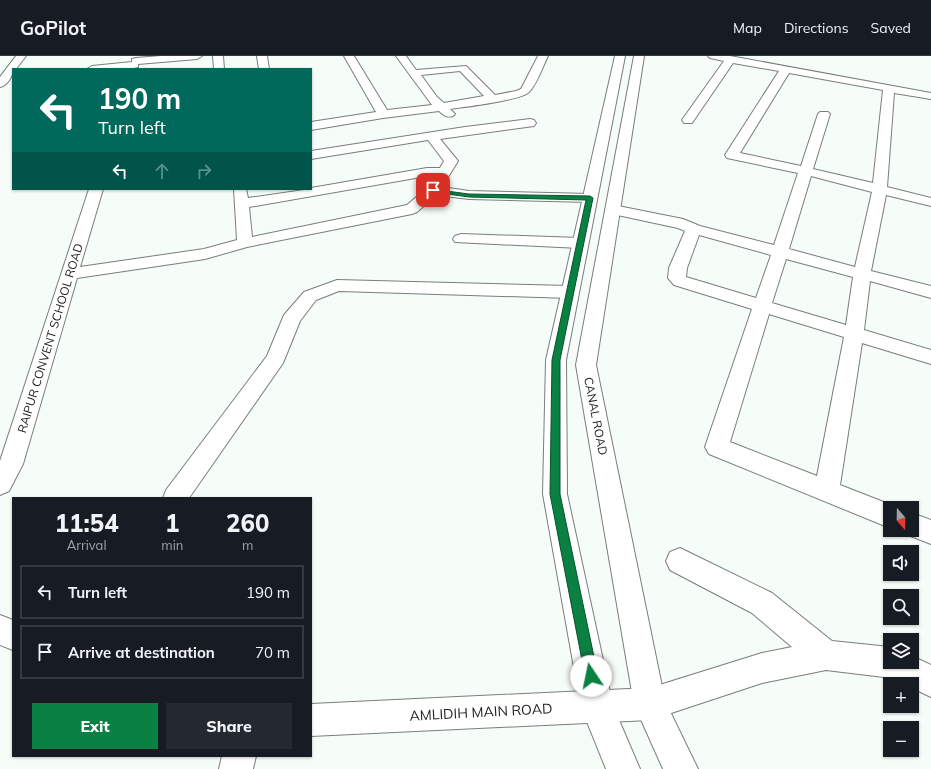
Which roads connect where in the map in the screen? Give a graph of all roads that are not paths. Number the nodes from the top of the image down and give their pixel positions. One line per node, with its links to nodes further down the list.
1 (21, 56): 15 (street)
2 (197, 56): 13 (street)
3 (218, 56): 17 (street)
4 (262, 56): 18 (street)
5 (349, 56): 27 (street)
6 (401, 56): 21 (street)
7 (543, 56): 25 (street)
8 (620, 56): 43 (street)
9 (639, 56): 45 (street, CANAL ROAD)
10 (713, 56): 12 (street)
11 (746, 56): 14 (street)
12 (730, 59): 14 (street); 29 (street)
13 (135, 63): 16 (street)
14 (757, 64): 19 (street)
15 (13, 68)
16 (99, 68)
17 (219, 68)
18 (264, 68)
19 (786, 69): 23 (street); 35 (street)
20 (12, 70): 22 (street)
21 (415, 73): 25 (street); 26 (street)
22 (6, 79)
23 (889, 88): 24 (street); 38 (street)
24 (931, 96)
25 (492, 98): 26 (street)
26 (442, 107): 27 (street); 32 (street)
27 (383, 114): 31 (street)
28 (824, 114): 35 (street)
29 (688, 120)
30 (530, 123): 32 (street)
31 (312, 126)
32 (465, 131): 33 (street)
33 (432, 137): 34 (street); 36 (street)
34 (312, 155)
35 (806, 171): 38 (street); 50 (street)
36 (443, 172): 37 (street); 41 (street)
37 (312, 187)
38 (880, 189): 44 (street); 52 (street)
39 (96, 190): 51 (street, RAIPUR CONVENT SCHOOL ROAD)
40 (287, 190): 42 (street)
41 (433, 190): 43 (street); 48 (street)
42 (240, 196): 48 (street)
43 (590, 198): 49 (street)
44 (931, 202)
45 (613, 210): 46 (street); 69 (street, CANAL ROAD)
46 (694, 229): 50 (street); 55 (street)
47 (462, 240): 49 (street)
48 (245, 243): 51 (street)
49 (580, 243): 53 (street)
50 (780, 252): 52 (street); 55 (street)
51 (70, 274): 58 (street, RAIPUR CONVENT SCHOOL ROAD)
52 (862, 274): 54 (street); 56 (street)
53 (570, 292): 60 (street); 70 (street)
54 (931, 292)
55 (762, 306): 56 (street); 59 (street)
56 (854, 335): 57 (street); 59 (street)
57 (931, 357)
58 (0, 484)
59 (826, 491): 61 (street)
60 (176, 497)
61 (883, 513)
62 (919, 528): 63 (street)
63 (931, 532)
64 (680, 561): 67 (street)
65 (0, 630): 66 (street)
66 (12, 635)
67 (826, 655): 68 (street); 69 (street, AMLIDIH MAIN ROAD)
68 (931, 681)
69 (650, 704): 70 (street, AMLIDIH MAIN ROAD); 75 (street, CANAL ROAD)
70 (597, 706): 71 (street, AMLIDIH MAIN ROAD); 74 (street)
71 (312, 720)
72 (239, 757): 73 (street)
73 (236, 769)
74 (623, 769)
75 (681, 769)

